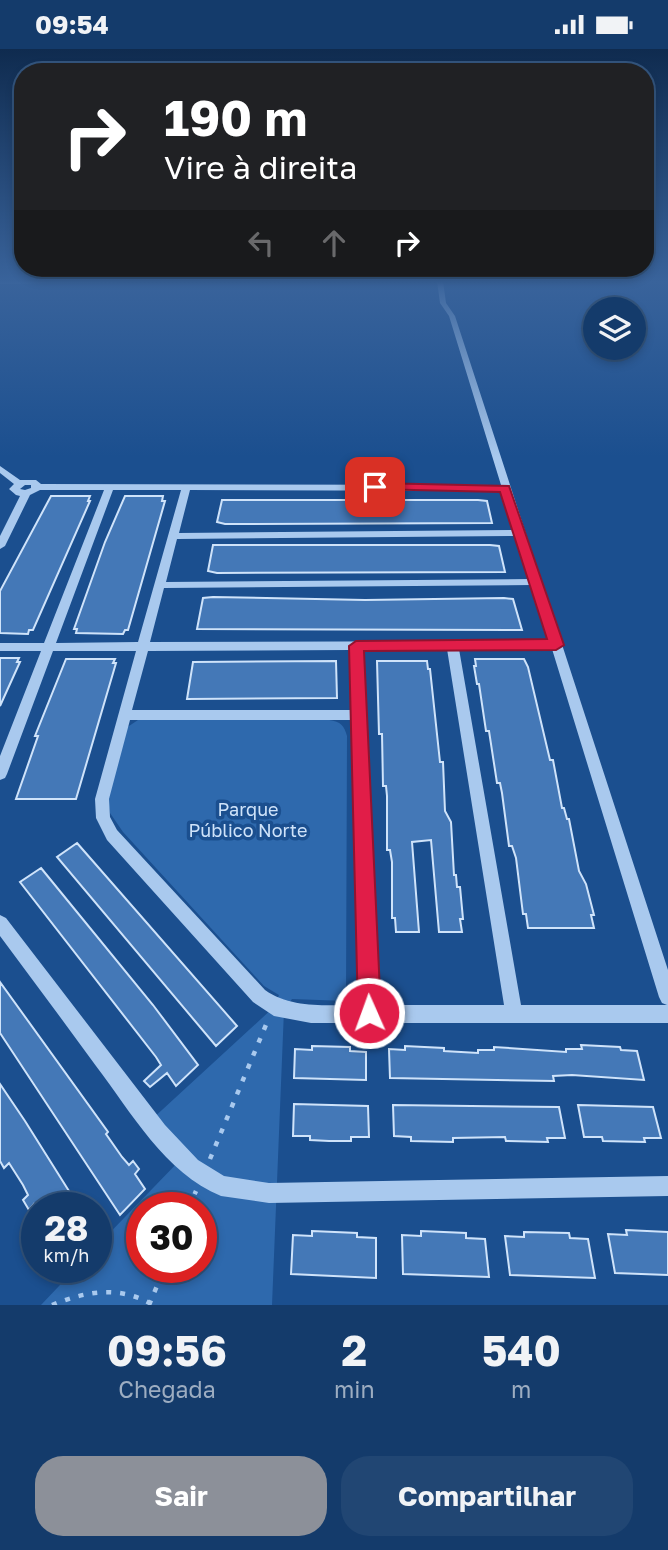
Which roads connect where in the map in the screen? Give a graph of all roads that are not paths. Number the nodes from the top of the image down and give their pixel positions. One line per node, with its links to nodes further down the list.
1 (459, 340): 7 (street)
2 (0, 469): 3 (street)
3 (20, 484): 4 (street); 8 (street)
4 (37, 487): 6 (street); 8 (street)
5 (186, 487): 6 (street); 7 (street); 10 (street)
6 (110, 488): 19 (street)
7 (505, 488): 9 (street)
8 (26, 493): 11 (street)
9 (520, 533): 10 (street); 12 (street)
10 (173, 536): 13 (street)
11 (0, 546)
12 (537, 582): 13 (street); 16 (street)
13 (160, 585): 14 (street)
14 (143, 645): 17 (street); 19 (street); 20 (street)
15 (453, 645): 16 (street); 17 (street); 26 (street)
16 (556, 645): 24 (street)
17 (356, 646): 21 (street)
18 (0, 647): 19 (street)
19 (48, 648): 22 (street)
20 (125, 715): 21 (street); 25 (street)
21 (358, 715): 25 (street)
22 (0, 774)
23 (0, 923): 28 (street)
24 (668, 997)
25 (369, 1013): 26 (street)
26 (514, 1014): 27 (street)
27 (668, 1014)
28 (668, 1186)

